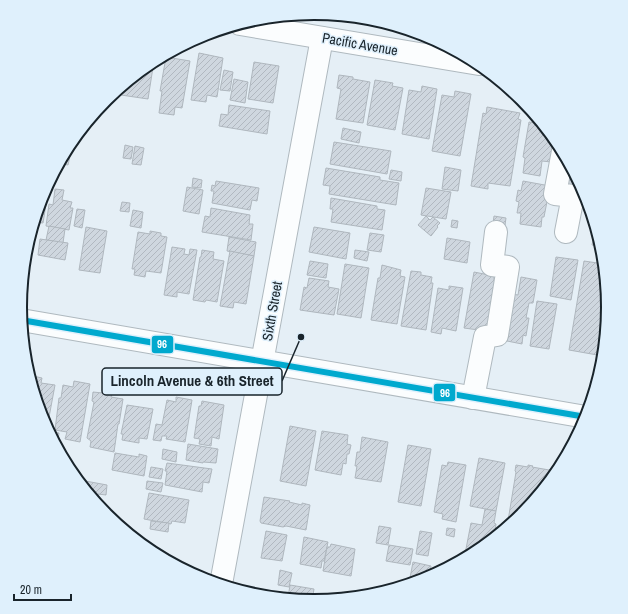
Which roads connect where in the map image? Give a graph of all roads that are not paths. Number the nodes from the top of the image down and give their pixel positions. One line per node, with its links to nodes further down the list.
1 (255, 27): 2 (street, Pacific Avenue)
2 (322, 38): 3 (street, Pacific Avenue); 8 (street, Sixth Street)
3 (463, 61)
4 (561, 161): 6 (street)
5 (496, 232): 9 (street)
6 (566, 232)
7 (28, 321): 8 (street)
8 (263, 362): 9 (street); 11 (street, Sixth Street)
9 (473, 398): 10 (street)
10 (579, 416)
11 (222, 579)

